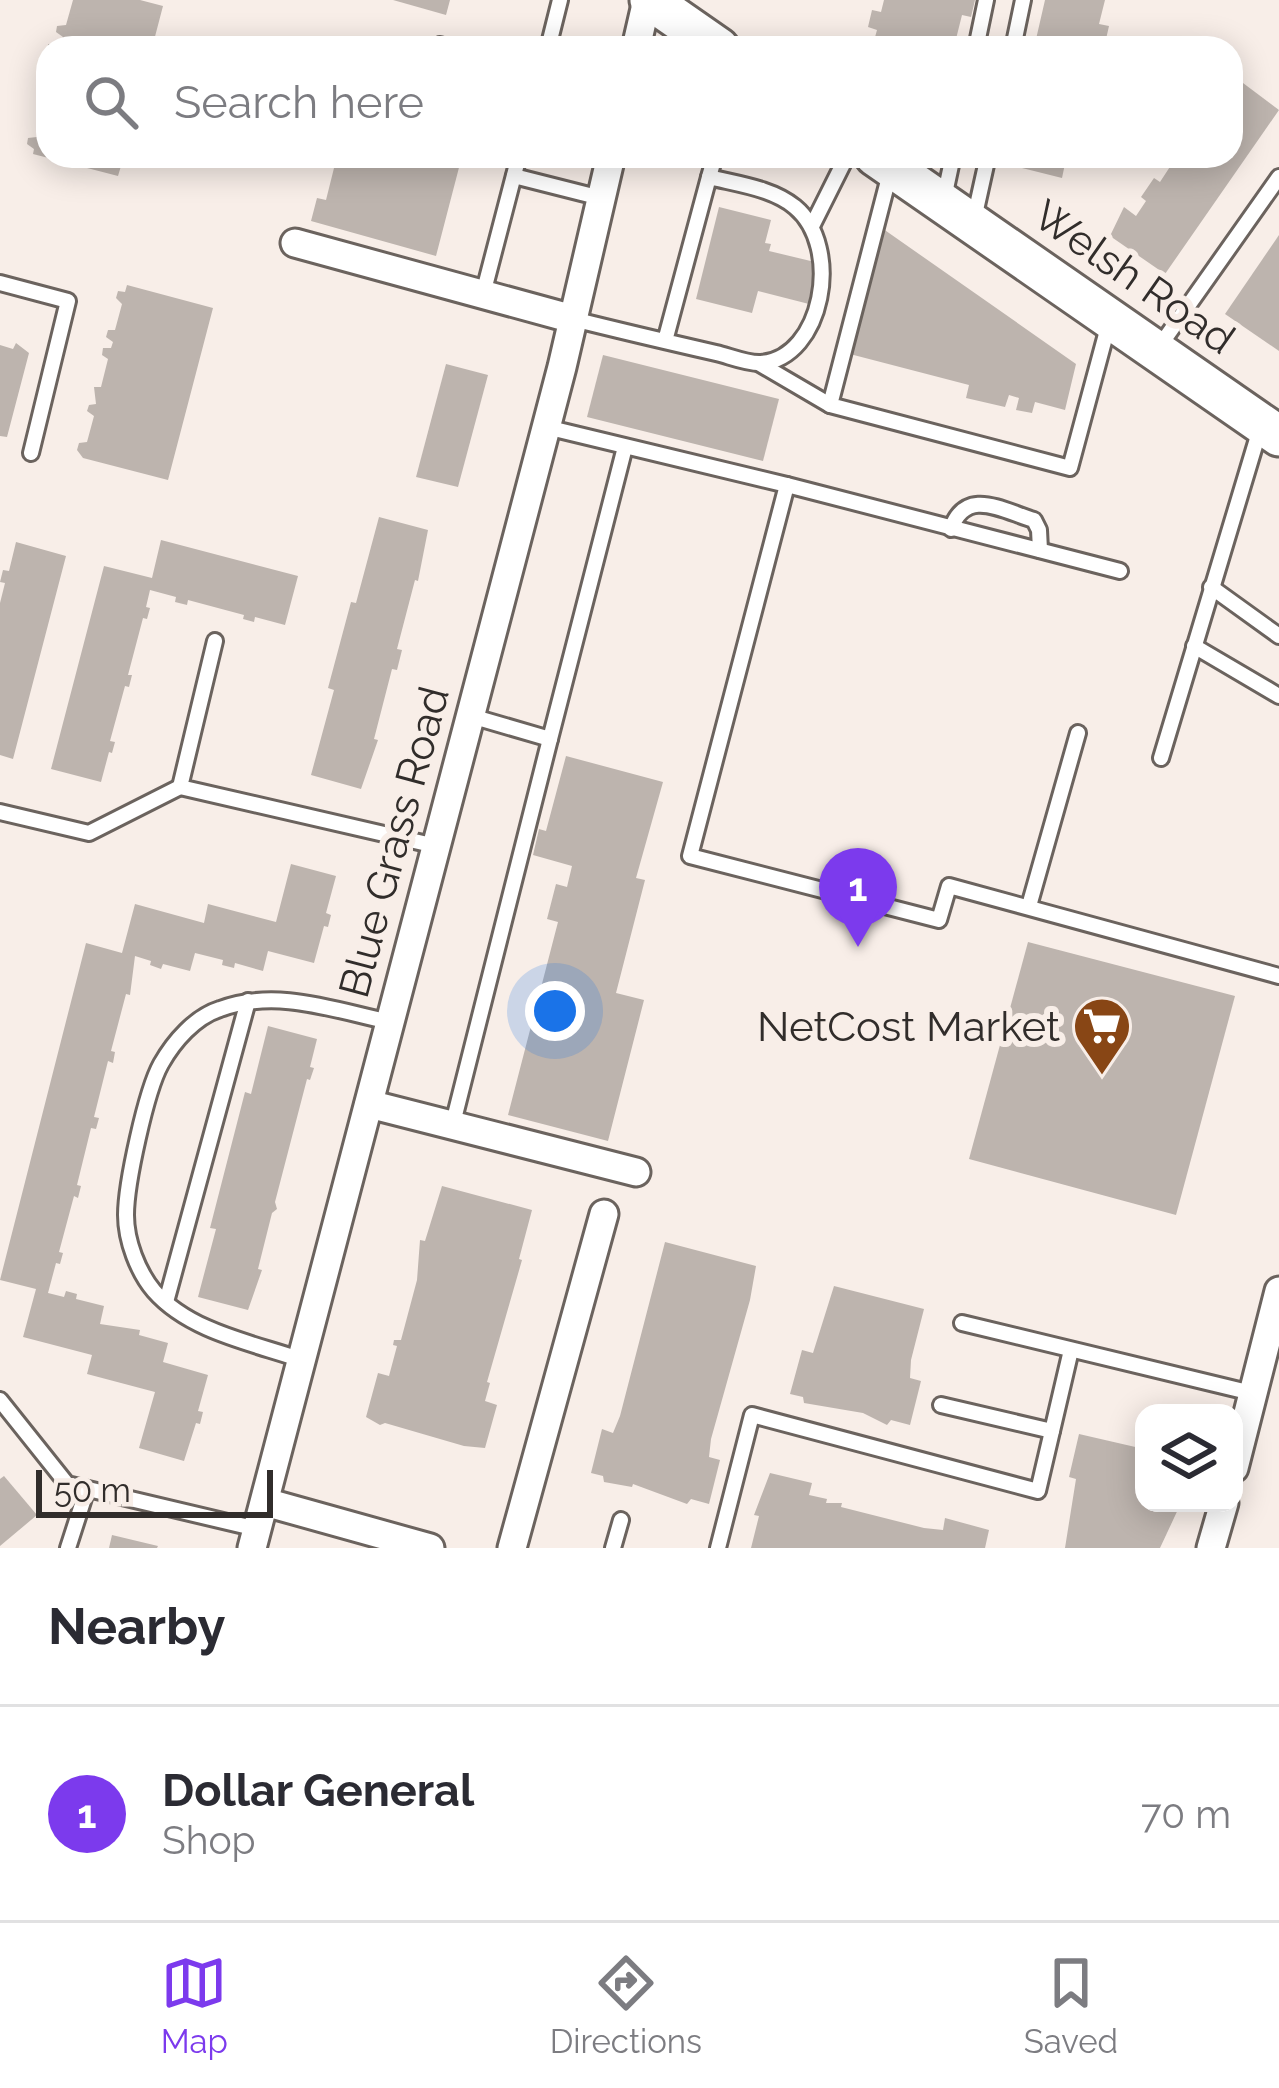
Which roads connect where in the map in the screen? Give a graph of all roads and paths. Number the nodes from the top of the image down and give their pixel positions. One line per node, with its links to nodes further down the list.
1 (560, 0): 5 (lane)
2 (649, 0): 6 (street); 7 (street)
3 (986, 0): 8 (lane)
4 (1023, 0): 9 (lane)
5 (551, 36)
6 (639, 36)
7 (702, 36)
8 (978, 36)
9 (1015, 36)
10 (516, 168): 18 (lane)
11 (608, 168): 21 (street, Blue Grass Road)
12 (712, 168): 19 (lane)
13 (841, 168): 23 (lane)
14 (882, 168): 32 (lane)
15 (892, 168): 22 (street, Welsh Road)
16 (954, 168): 22 (lane)
17 (982, 168): 22 (lane)
18 (514, 176): 21 (lane); 26 (lane)
19 (709, 177): 23 (lane); 29 (lane)
20 (1279, 177): 30 (lane)
21 (601, 198): 27 (street, Blue Grass Road)
22 (958, 214): 28 (street, Welsh Road)
23 (812, 226): 31 (lane)
24 (296, 243): 26 (street)
25 (0, 283): 36 (lane)
26 (483, 294): 27 (street)
27 (573, 319): 29 (lane); 33 (street, Blue Grass Road)
28 (1110, 319): 30 (street, Welsh Road); 32 (lane)
29 (665, 341): 31 (lane)
30 (1156, 351): 34 (street, Welsh Road)
31 (760, 364): 32 (lane)
32 (830, 405)
33 (546, 427): 35 (lane); 46 (street, Blue Grass Road)
34 (1270, 430): 41 (lane)
35 (625, 447): 37 (lane); 48 (lane)
36 (31, 453)
37 (787, 485): 38 (lane); 53 (lane)
38 (951, 529): 39 (lane); 39 (lane)
39 (1040, 550): 40 (lane)
40 (1120, 571)
41 (1211, 586): 42 (lane); 44 (lane)
42 (1279, 635)
43 (215, 640): 50 (lane)
44 (1194, 646): 45 (lane); 49 (lane)
45 (1279, 696)
46 (470, 716): 48 (lane); 52 (street, Blue Grass Road)
47 (1078, 733): 53 (lane)
48 (550, 740): 58 (lane)
49 (1160, 758)
50 (180, 788): 51 (lane); 52 (lane)
51 (0, 812)
52 (436, 846): 56 (street, Blue Grass Road)
53 (1029, 906): 54 (lane)
54 (1279, 976)
55 (248, 1000): 56 (lane); 62 (lane); 62 (lane)
56 (390, 1022): 57 (street, Blue Grass Road)
57 (369, 1104): 58 (street); 65 (street, Blue Grass Road)
58 (452, 1127): 59 (street)
59 (636, 1172)
60 (604, 1214): 77 (street)
61 (1277, 1298): 66 (street)
62 (166, 1302): 65 (lane)
63 (962, 1323): 64 (lane)
64 (1071, 1350): 66 (lane); 69 (lane)
65 (302, 1360): 74 (street, Blue Grass Road)
66 (1256, 1394): 70 (street)
67 (0, 1400): 71 (lane)
68 (941, 1405): 69 (lane)
69 (1052, 1431): 79 (lane)
70 (1243, 1438)
71 (87, 1489): 74 (lane); 75 (lane)
72 (1221, 1512): 80 (street)
73 (621, 1520): 78 (lane)
74 (258, 1526): 76 (street)
75 (68, 1548)
76 (430, 1548)
77 (512, 1548)
78 (613, 1548)
79 (718, 1548)
80 (1210, 1548)

